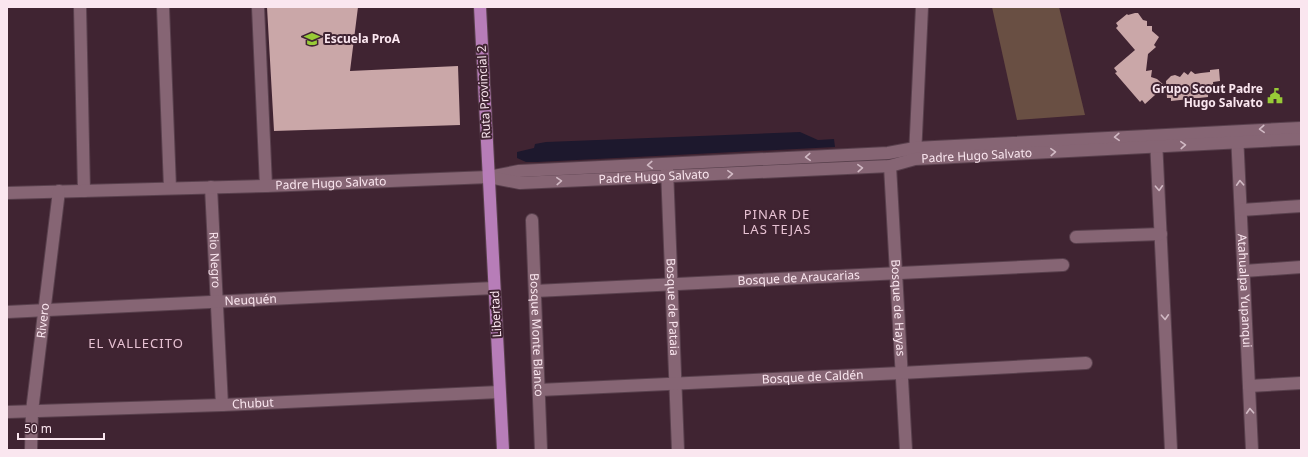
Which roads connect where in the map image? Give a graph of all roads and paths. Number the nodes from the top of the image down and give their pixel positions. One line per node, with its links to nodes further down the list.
1 (80, 7): 19 (street)
2 (163, 7): 17 (street)
3 (258, 7): 15 (street)
4 (480, 7): 14 (main road, Ruta Provincial 2)
5 (922, 7): 10 (street)
6 (1301, 128): 7 (street, Padre Hugo Salvato, one-way to 7)
7 (1237, 136): 8 (street, Padre Hugo Salvato); 9 (street, Padre Hugo Salvato); 22 (street, Atahualpa Yupanqui, one-way to 7)
8 (1301, 139)
9 (1156, 140): 10 (street, Padre Hugo Salvato); 24 (street, one-way to 24)
10 (915, 154): 11 (street, Padre Hugo Salvato, one-way to 11); 12 (street, Padre Hugo Salvato)
11 (667, 164): 13 (street, Bosque de Pataia); 14 (street, Padre Hugo Salvato, one-way to 14)
12 (890, 166): 13 (street, Padre Hugo Salvato, one-way to 12); 29 (street, Bosque de Hayas)
13 (667, 176): 14 (street, Padre Hugo Salvato, one-way to 13); 30 (street, Bosque de Pataia)
14 (489, 177): 15 (street, Padre Hugo Salvato); 31 (main road, Libertad)
15 (266, 186): 16 (street, Padre Hugo Salvato)
16 (211, 187): 17 (street, Padre Hugo Salvato); 33 (street, Rio Negro)
17 (170, 188): 19 (street, Padre Hugo Salvato)
18 (59, 191): 19 (street, Padre Hugo Salvato); 20 (street, Padre Hugo Salvato); 34 (street, Rivero)
19 (84, 191)
20 (7, 193)
21 (1301, 206): 22 (street)
22 (1241, 210): 28 (street, Atahualpa Yupanqui)
23 (532, 220): 32 (street, Bosque Monte Blanco)
24 (1161, 234): 25 (street); 51 (street, one-way to 51)
25 (1076, 237)
26 (1063, 265): 29 (street, Bosque de Araucarias)
27 (1301, 267): 28 (street)
28 (1244, 270): 40 (street, Atahualpa Yupanqui)
29 (895, 273): 30 (street, Bosque de Araucarias); 37 (street, Bosque de Hayas)
30 (672, 284): 32 (street, Bosque de Araucarias); 39 (street, Bosque de Pataia)
31 (494, 288): 33 (street, Neuquén); 42 (main road, Libertad)
32 (535, 291): 41 (street, Bosque Monte Blanco)
33 (217, 302): 34 (street, Neuquén); 43 (street, Rio Negro)
34 (44, 311): 35 (street, Neuquén); 44 (street, Rivero)
35 (7, 312)
36 (1086, 362): 37 (street, Bosque de Caldén)
37 (901, 373): 39 (street, Bosque de Caldén); 50 (street, Bosque de Hayas)
38 (1301, 383): 40 (street)
39 (675, 384): 41 (street, Bosque de Caldén); 49 (street, Bosque de Pataia)
40 (1249, 386): 52 (street, Atahualpa Yupanqui, one-way to 40)
41 (539, 390): 48 (street, Bosque Monte Blanco)
42 (499, 392): 43 (street, Chubut); 47 (main road, Libertad)
43 (222, 405): 44 (street, Chubut)
44 (32, 411): 45 (street, Chubut); 46 (street, Rivero)
45 (7, 412)
46 (31, 450)
47 (503, 450)
48 (541, 450)
49 (678, 450)
50 (906, 450)
51 (1171, 450)
52 (1252, 450)

